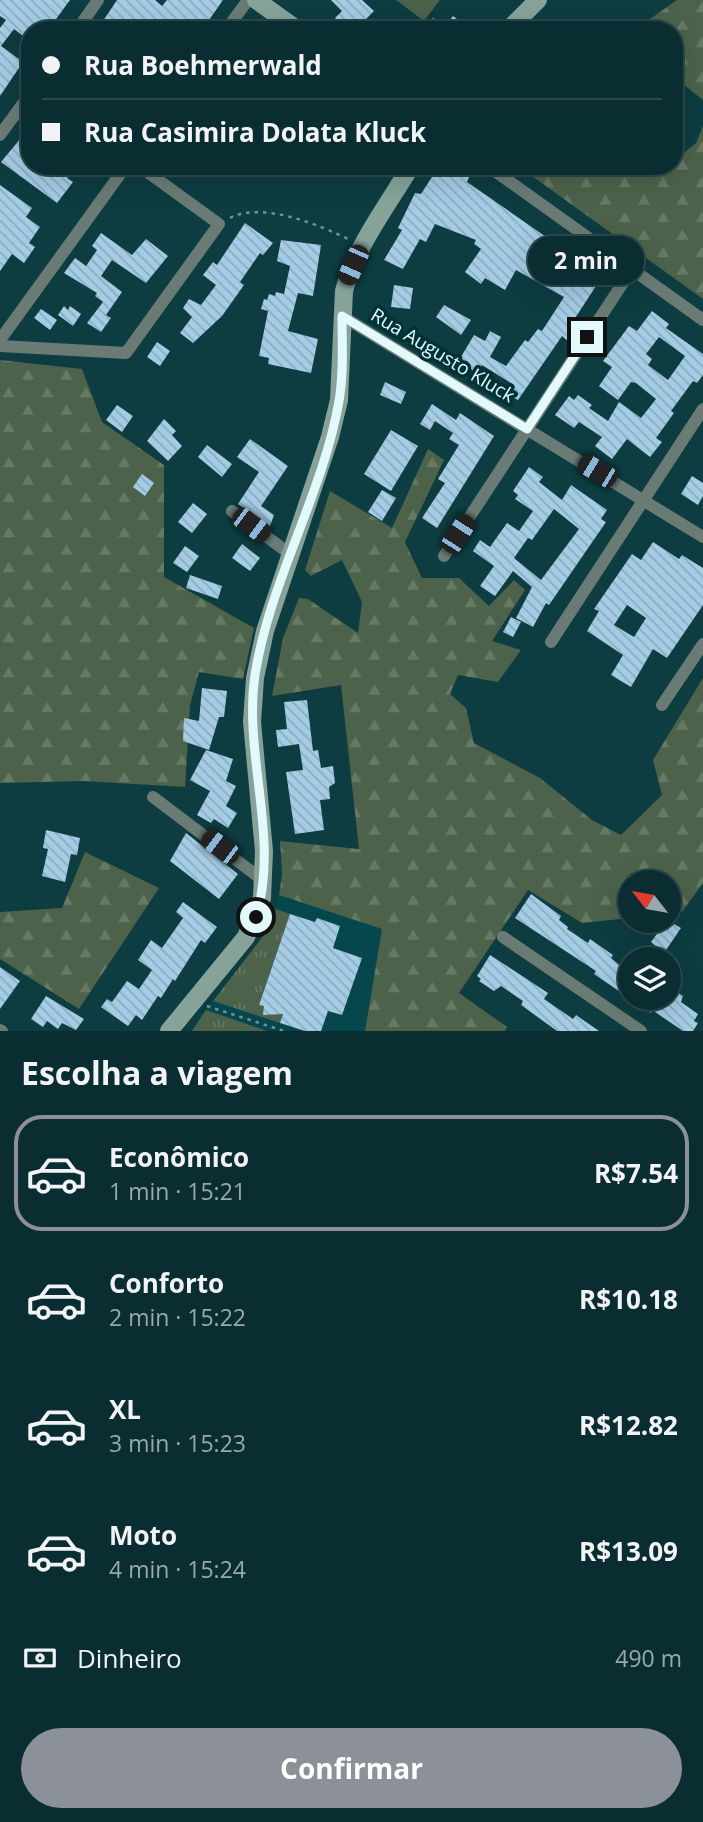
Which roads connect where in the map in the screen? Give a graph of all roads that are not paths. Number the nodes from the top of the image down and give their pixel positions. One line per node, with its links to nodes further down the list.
1 (98, 0): 5 (street)
2 (248, 0): 6 (street)
3 (256, 0): 7 (main road)
4 (538, 0): 8 (main road)
5 (83, 21)
6 (233, 21)
7 (285, 21)
8 (517, 21)
9 (21, 106): 10 (street)
10 (0, 135)
11 (119, 175): 18 (street)
12 (151, 175): 19 (street)
13 (406, 175): 16 (main road)
14 (501, 175): 15 (street)
15 (632, 269): 17 (street); 21 (street)
16 (342, 316): 21 (street, Rua Augusto Kluck); 25 (main road)
17 (703, 320)
18 (0, 340)
19 (0, 346)
20 (703, 409): 22 (street)
21 (527, 429): 22 (street, Rua Augusto Kluck); 26 (street)
22 (644, 499): 24 (street, Rua Augusto Kluck); 27 (street)
23 (232, 511): 25 (street)
24 (703, 537)
25 (290, 554): 31 (main road)
26 (444, 556)
27 (551, 642)
28 (703, 644): 29 (street)
29 (662, 705)
30 (153, 797): 31 (street)
31 (264, 881): 33 (main road)
32 (503, 937): 34 (street)
33 (169, 1031)
34 (641, 1031)

